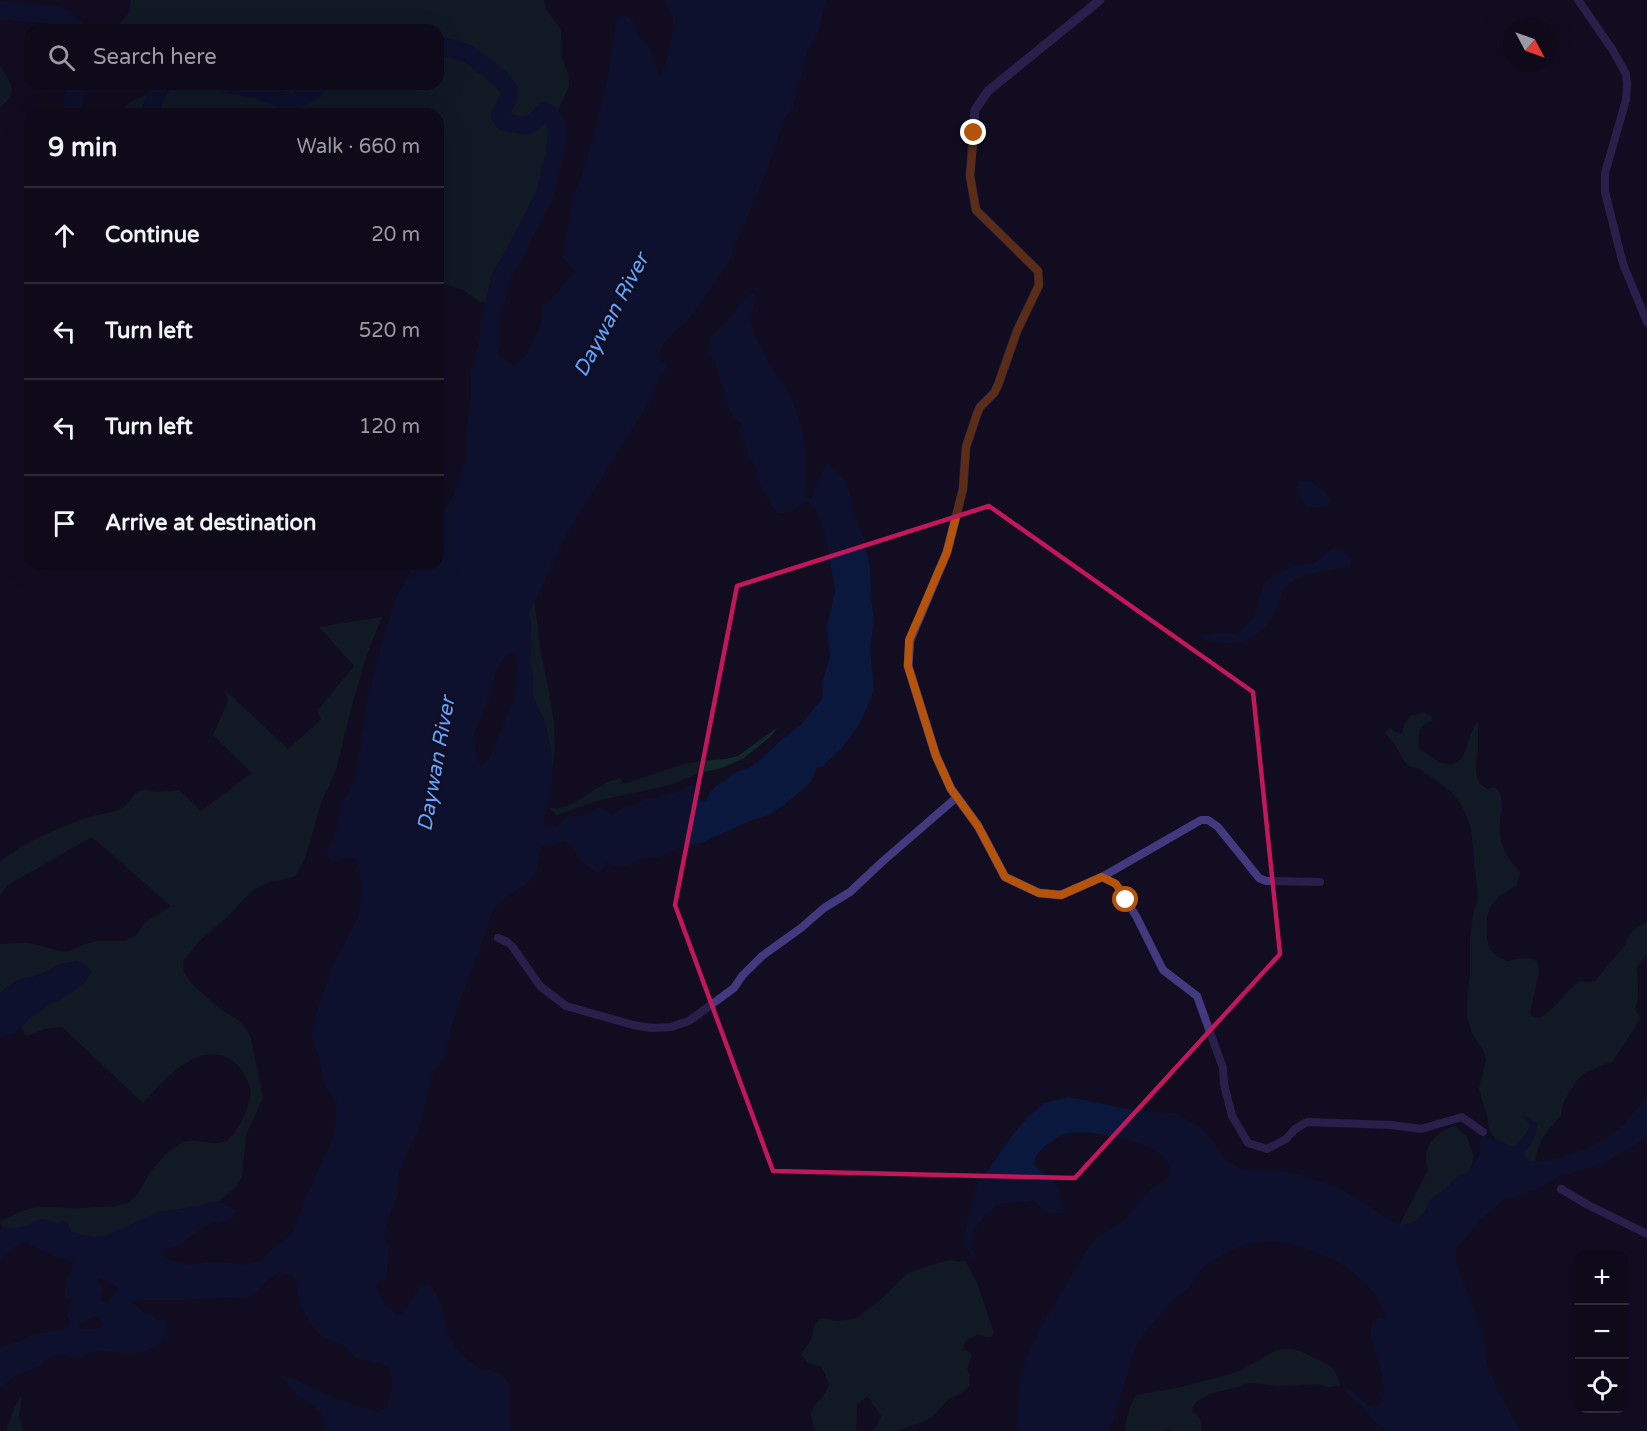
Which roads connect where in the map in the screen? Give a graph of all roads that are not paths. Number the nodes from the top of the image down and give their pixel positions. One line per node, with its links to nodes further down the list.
1 (1100, 0): 4 (street)
2 (1578, 0): 3 (street)
3 (1647, 322)
4 (957, 797): 5 (street); 7 (street)
5 (1102, 877): 6 (street); 8 (street)
6 (1320, 882)
7 (498, 938)
8 (1483, 1132)
9 (1561, 1188): 10 (street)
10 (1647, 1233)

